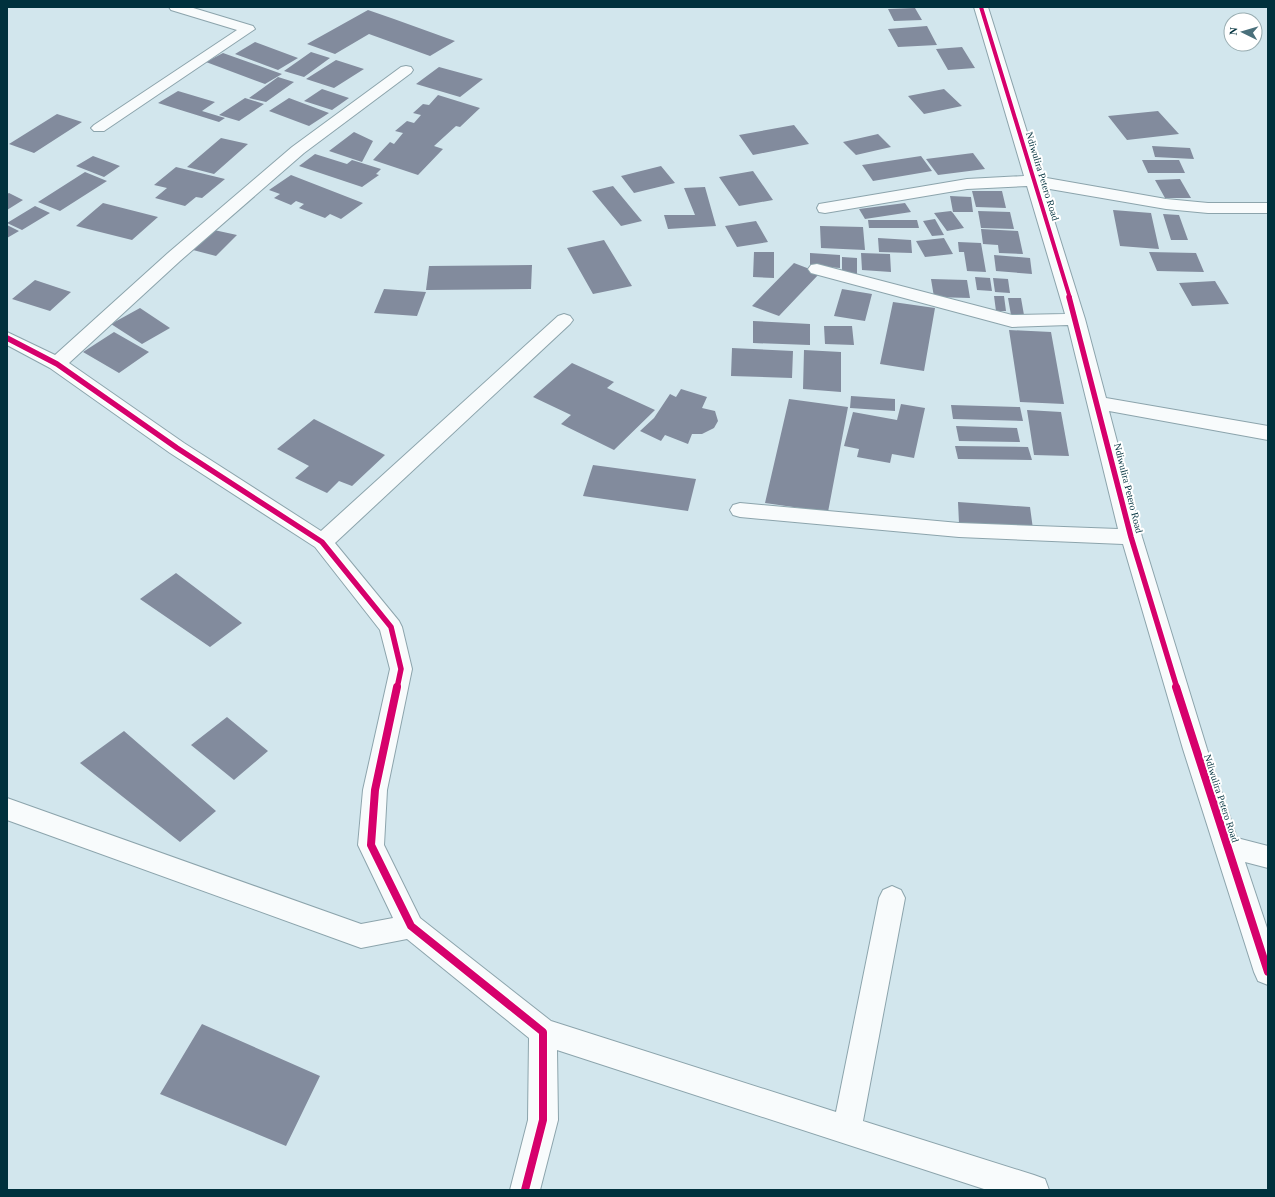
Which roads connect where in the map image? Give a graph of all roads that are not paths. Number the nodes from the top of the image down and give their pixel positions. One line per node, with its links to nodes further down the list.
1 (176, 7): 4 (street)
2 (981, 7): 5 (street, Ndiwulira Petero Road)
3 (406, 70): 12 (street)
4 (98, 128)
5 (1034, 181): 6 (street); 7 (street); 9 (street, Ndiwulira Petero Road)
6 (825, 208)
7 (1268, 208)
8 (817, 269): 9 (street)
9 (1076, 319): 13 (street, Ndiwulira Petero Road)
10 (564, 320): 17 (street)
11 (7, 338): 12 (street)
12 (57, 364): 17 (street)
13 (1097, 403): 14 (street); 16 (street, Ndiwulira Petero Road)
14 (1268, 433)
15 (740, 510): 16 (street)
16 (1131, 538): 19 (street, Ndiwulira Petero Road)
17 (322, 542): 22 (street)
18 (7, 809): 22 (street)
19 (1227, 846): 20 (street); 23 (street, Ndiwulira Petero Road)
20 (1268, 857)
21 (892, 898): 25 (street)
22 (411, 926): 24 (street)
23 (1268, 972)
24 (543, 1032): 25 (street); 26 (street)
25 (847, 1130): 27 (street)
26 (525, 1190)
27 (1034, 1190)

